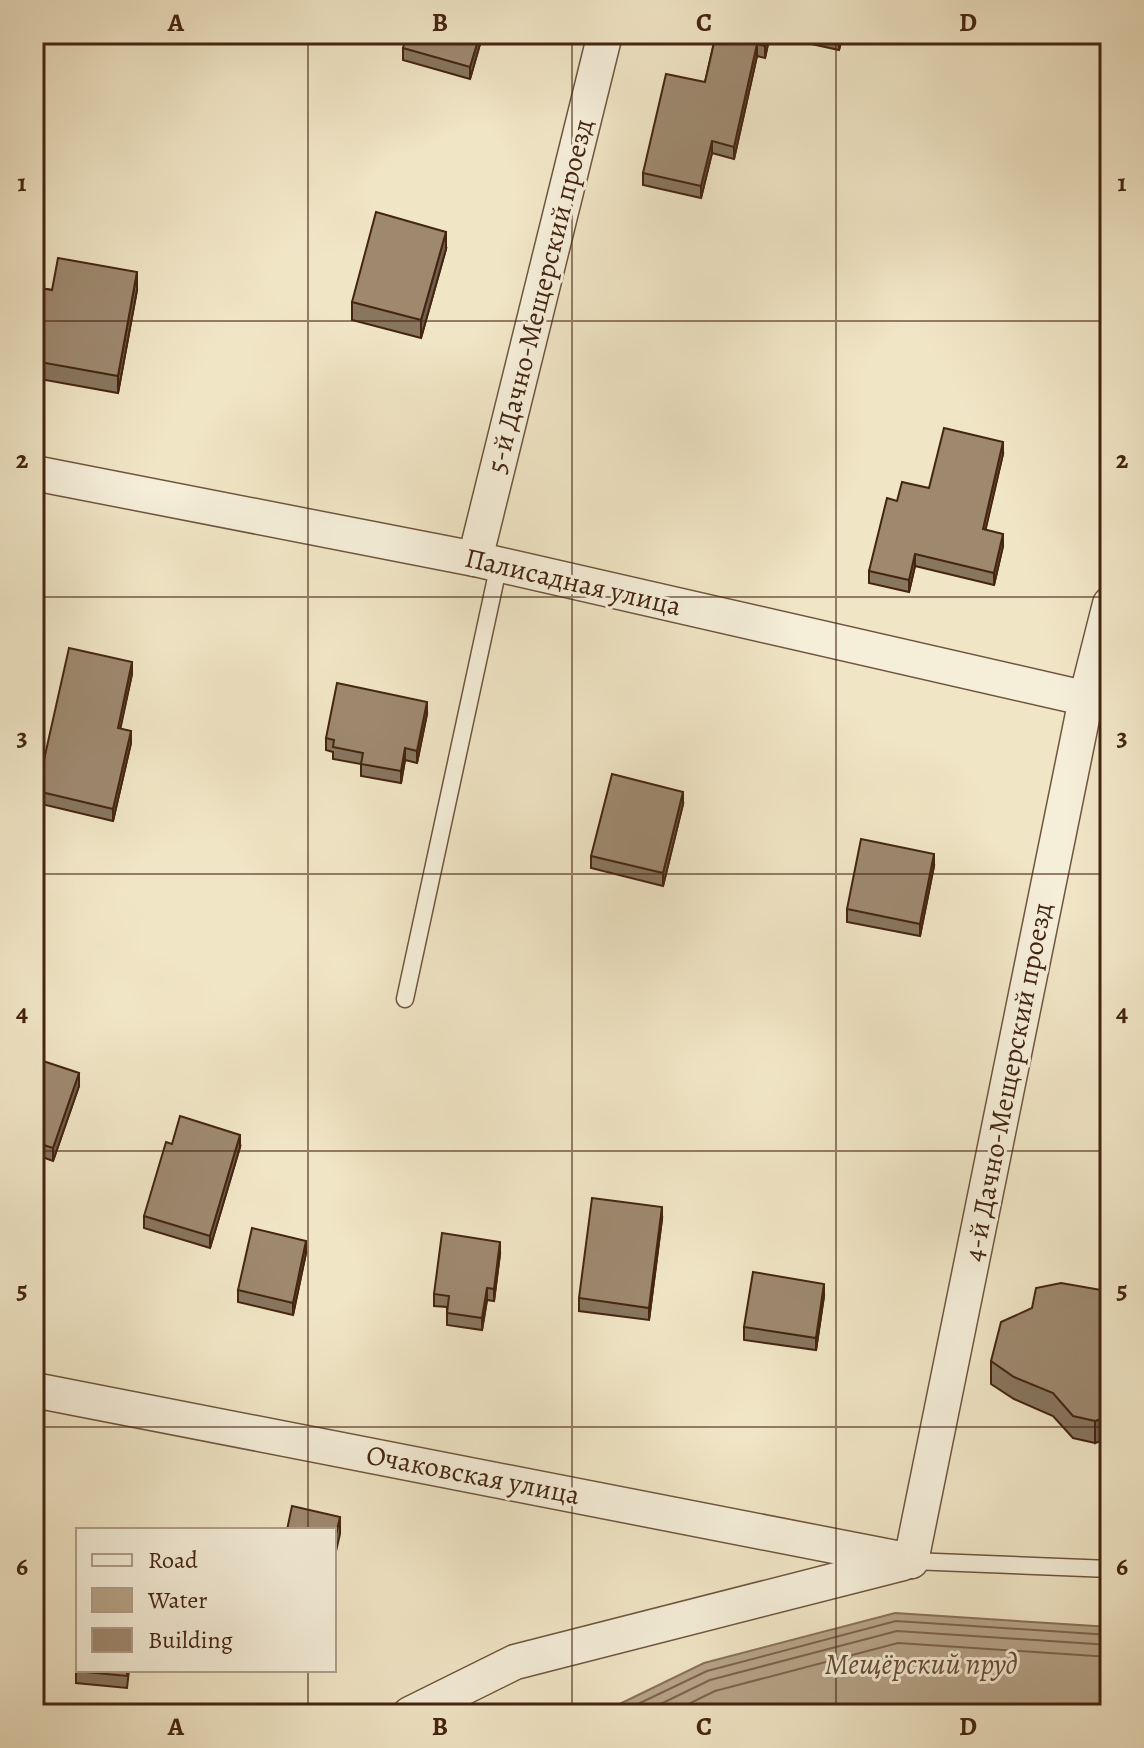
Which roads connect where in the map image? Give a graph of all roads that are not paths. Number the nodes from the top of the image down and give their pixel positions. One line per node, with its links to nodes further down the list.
1 (605, 34): 3 (street, 5-й Дачно-Мещерский проезд)
2 (34, 473): 3 (street, Палисадная улица)
3 (487, 562): 5 (street, Палисадная улица); 6 (lane)
4 (1110, 604): 5 (street, 4-й Дачно-Мещерский проезд)
5 (1098, 702): 8 (street, 4-й Дачно-Мещерский проезд)
6 (405, 999)
7 (34, 1390): 8 (street, Очаковская улица)
8 (911, 1561): 9 (lane); 10 (street)
9 (1110, 1569)
10 (410, 1714)

